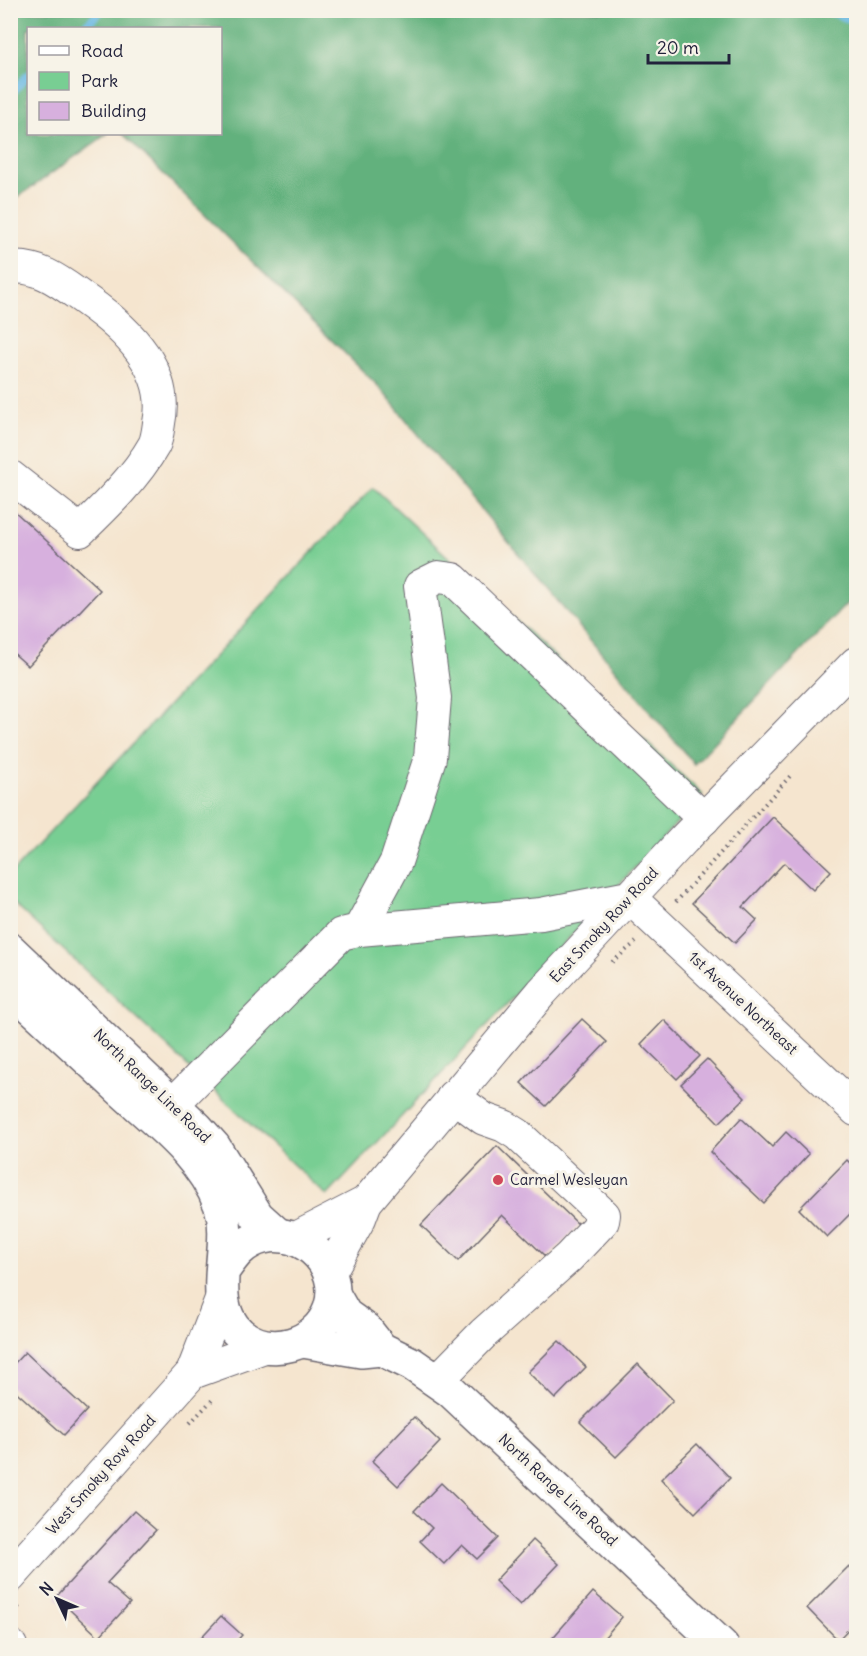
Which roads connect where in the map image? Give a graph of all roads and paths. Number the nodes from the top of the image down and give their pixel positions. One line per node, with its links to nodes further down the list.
1 (10, 268): 2 (street)
2 (10, 476)
3 (856, 663): 5 (street, East Smoky Row Road)
4 (797, 768): 7 (path)
5 (704, 819): 6 (street, East Smoky Row Road); 8 (street)
6 (629, 897): 8 (street); 11 (street, East Smoky Row Road); 13 (street, 1st Avenue Northeast)
7 (669, 909)
8 (359, 930): 12 (street)
9 (10, 950): 12 (main road, North Range Line Road)
10 (10, 987): 17 (main road, North Range Line Road)
11 (453, 1096): 14 (street, East Smoky Row Road); 22 (street)
12 (172, 1104): 15 (main road, North Range Line Road)
13 (856, 1110)
14 (366, 1202): 15 (street, East Smoky Row Road); 16 (street, East Smoky Row Road)
15 (287, 1237): 16 (main road); 17 (main road)
16 (331, 1283): 18 (main road); 20 (main road, North Range Line Road)
17 (223, 1284): 19 (main road); 21 (street, West Smoky Row Road)
18 (303, 1341): 19 (main road); 20 (main road, North Range Line Road)
19 (267, 1346): 21 (street, West Smoky Row Road)
20 (381, 1349): 22 (main road, North Range Line Road)
21 (192, 1373): 23 (street, West Smoky Row Road)
22 (437, 1381): 24 (main road, North Range Line Road)
23 (10, 1577)
24 (722, 1646)

